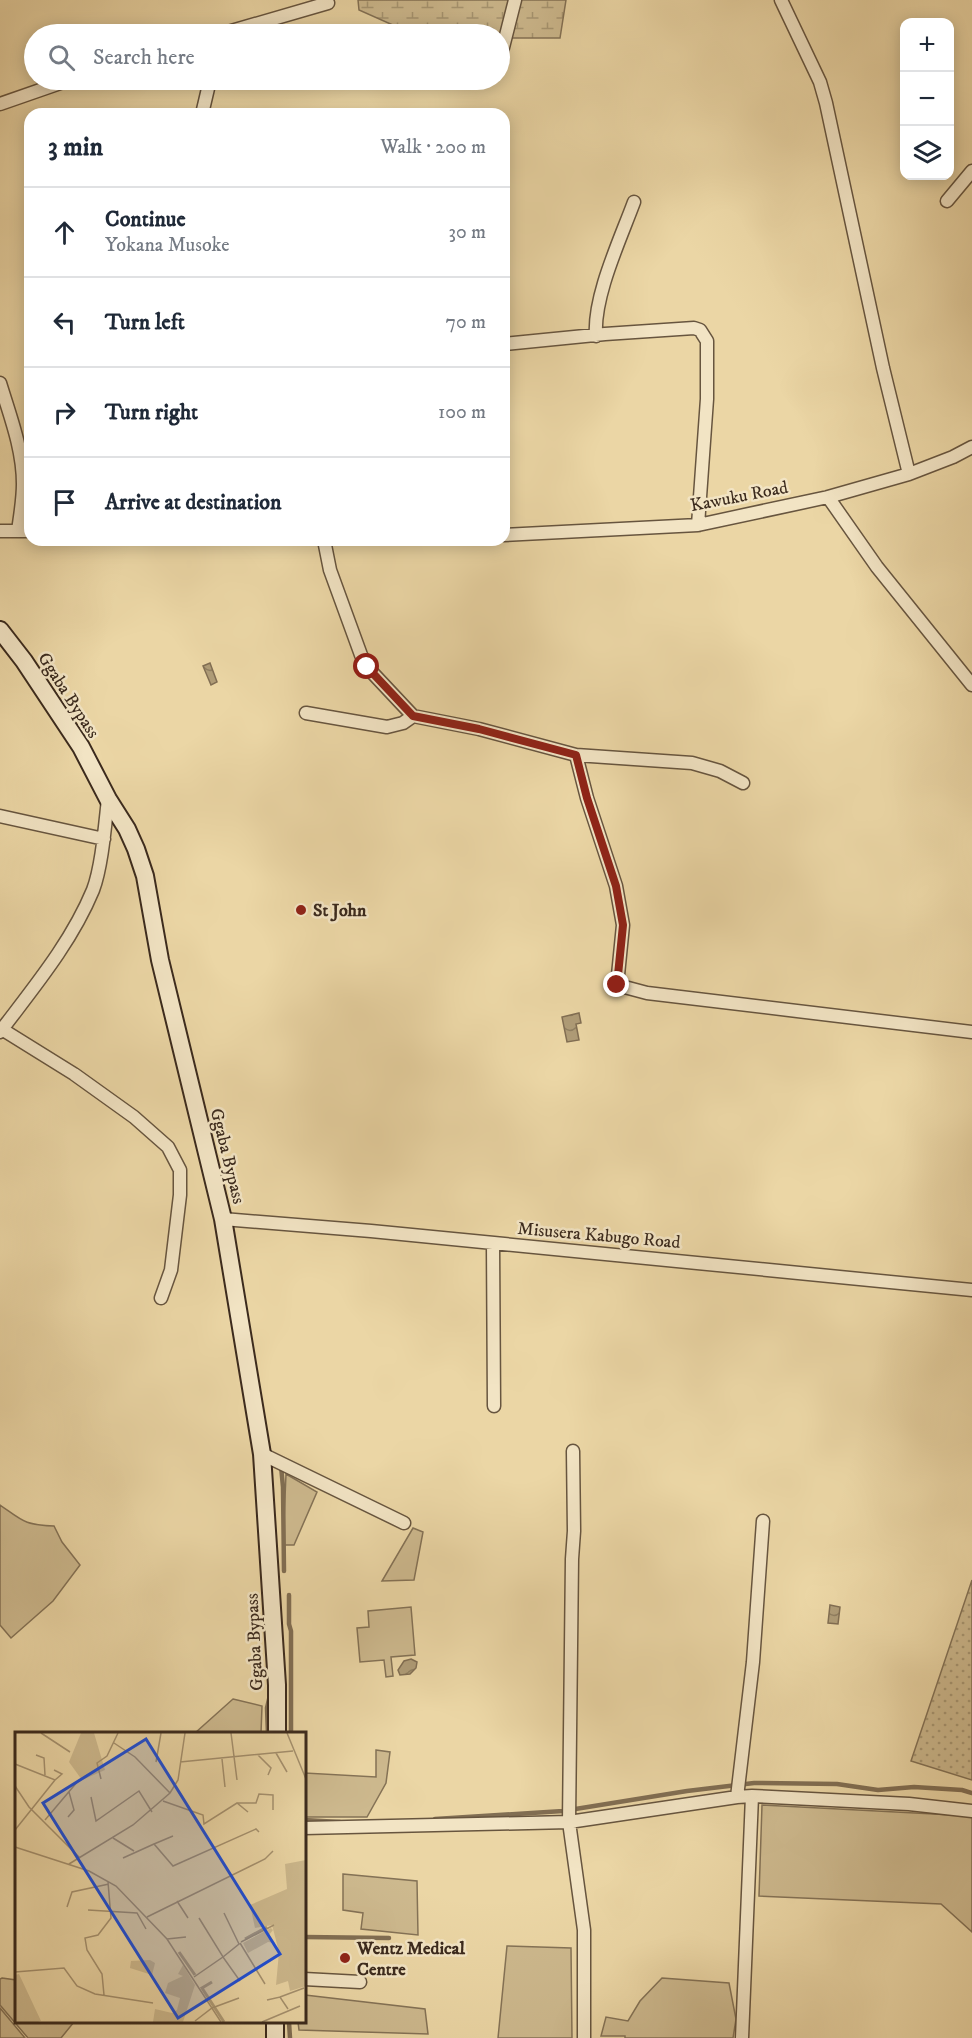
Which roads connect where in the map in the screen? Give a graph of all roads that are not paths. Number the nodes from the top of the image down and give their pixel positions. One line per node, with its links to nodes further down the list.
1 (515, 0): 5 (street)
2 (781, 0): 17 (street)
3 (328, 3): 4 (street)
4 (256, 24)
5 (509, 24)
6 (40, 90): 8 (street)
7 (208, 90): 9 (street)
8 (0, 104)
9 (203, 108)
10 (972, 171): 11 (street)
11 (947, 201)
12 (634, 202): 13 (street)
13 (596, 336): 14 (street); 19 (street)
14 (510, 343)
15 (0, 383): 21 (street)
16 (972, 447): 17 (street, Kawuku Road)
17 (909, 474): 18 (street, Kawuku Road)
18 (828, 497): 19 (street, Kawuku Road); 25 (street)
19 (698, 525): 22 (street, Kawuku Road)
20 (0, 531): 21 (street)
21 (24, 531)
22 (510, 536)
23 (325, 546): 27 (street)
24 (0, 630): 30 (street, Ggaba Bypass)
25 (972, 685)
26 (306, 713): 27 (street)
27 (413, 716): 28 (street)
28 (576, 755): 29 (street); 34 (street)
29 (742, 783)
30 (108, 800): 32 (street); 35 (street, Ggaba Bypass)
31 (0, 816): 32 (street)
32 (104, 839): 33 (street)
33 (1, 1029): 38 (street)
34 (972, 1032)
35 (223, 1220): 36 (street, Misusera Kabugo Road); 41 (street, Ggaba Bypass)
36 (493, 1243): 37 (street, Misusera Kabugo Road); 39 (street)
37 (972, 1290)
38 (161, 1298)
39 (494, 1406)
40 (573, 1451): 48 (street)
41 (262, 1454): 43 (street); 44 (street, Ggaba Bypass)
42 (763, 1521): 46 (street)
43 (404, 1523)
44 (277, 1732)
45 (752, 1796): 46 (street); 47 (street); 53 (street)
46 (737, 1797): 48 (street)
47 (972, 1811)
48 (569, 1822): 49 (street); 52 (street)
49 (306, 1827)
50 (306, 1979): 51 (street)
51 (360, 1982)
52 (584, 2038)
53 (742, 2038)

